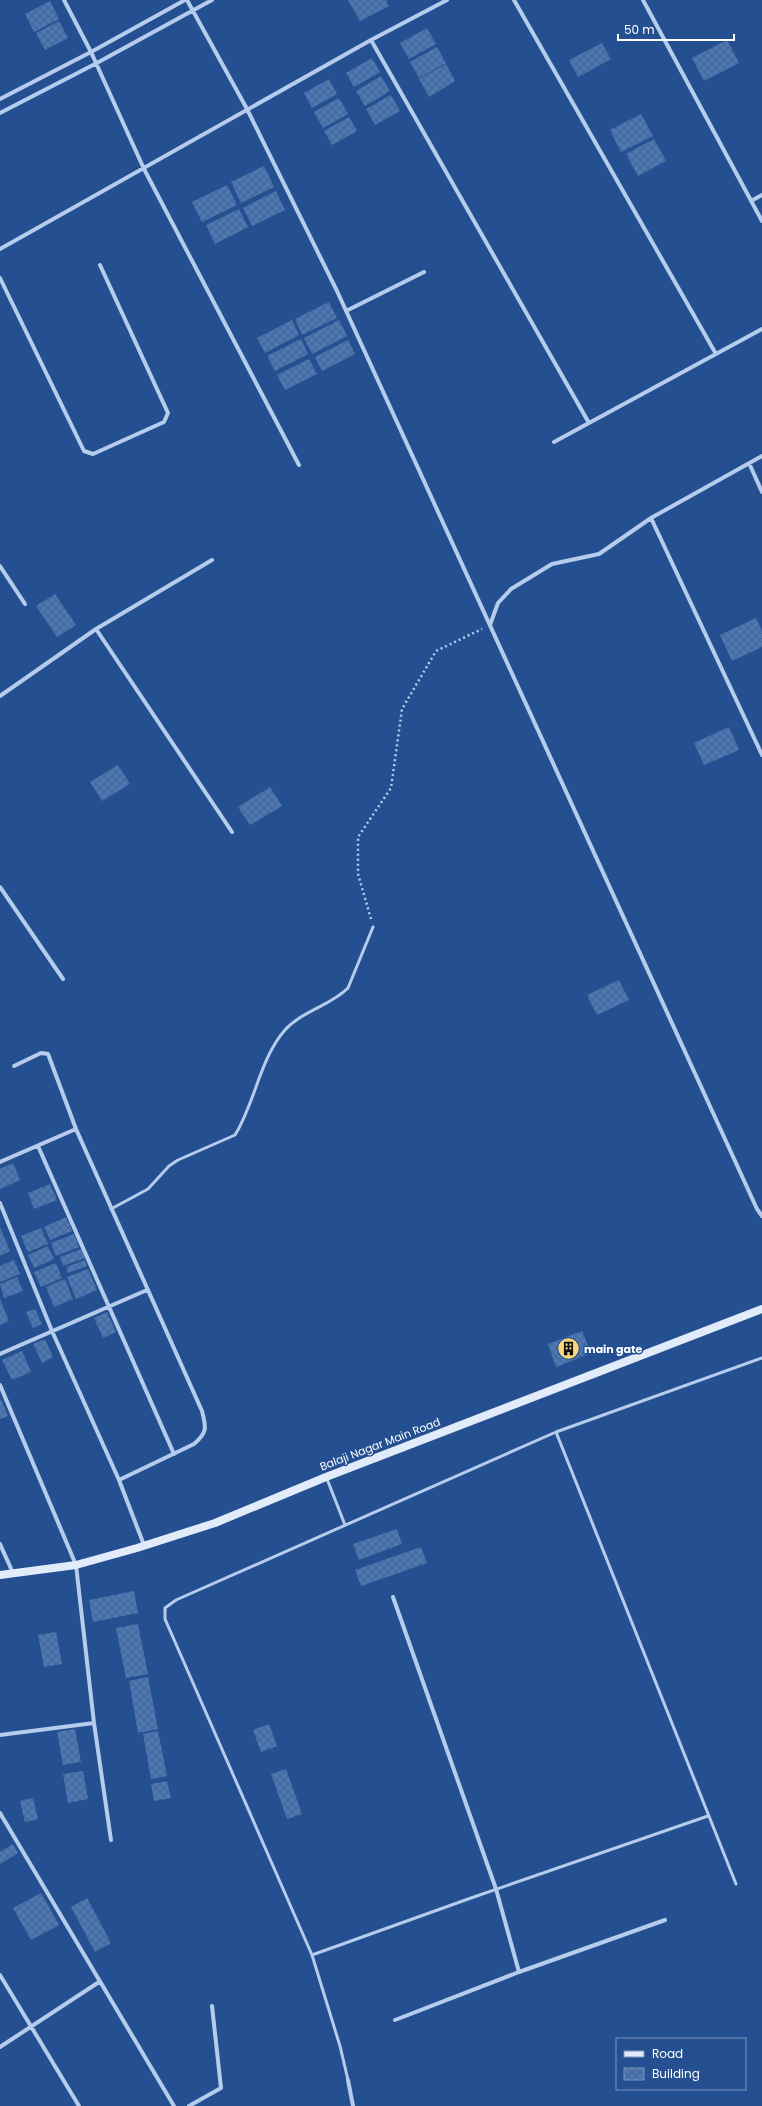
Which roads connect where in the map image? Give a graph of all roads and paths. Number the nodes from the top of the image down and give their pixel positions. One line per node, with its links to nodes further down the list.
1 (64, 0): 9 (street)
2 (186, 0): 7 (street); 9 (street)
3 (212, 0): 7 (street)
4 (447, 0): 8 (street)
5 (514, 0): 24 (street)
6 (643, 0): 16 (street)
7 (193, 11): 10 (street); 12 (street)
8 (371, 40): 12 (street); 25 (street)
9 (91, 52): 10 (street); 11 (street)
10 (96, 64): 13 (street); 14 (street)
11 (0, 99)
12 (247, 109): 14 (street); 22 (street)
13 (0, 113)
14 (144, 169): 18 (street); 29 (street)
15 (762, 195): 16 (street)
16 (751, 201): 17 (street)
17 (762, 221)
18 (0, 249)
19 (100, 265): 21 (street)
20 (424, 272): 22 (street)
21 (0, 278)
22 (346, 311): 35 (street)
23 (762, 329): 24 (street)
24 (716, 354): 25 (street)
25 (589, 423): 26 (street)
26 (554, 442)
27 (762, 456): 28 (street)
28 (748, 464): 30 (street); 31 (street)
29 (298, 465)
30 (762, 492)
31 (651, 518): 35 (street); 38 (street)
32 (212, 560): 36 (street)
33 (0, 566): 34 (street)
34 (25, 604)
35 (490, 625): 41 (path); 49 (street)
36 (96, 629): 37 (street); 39 (street)
37 (0, 696)
38 (762, 756)
39 (232, 832)
40 (0, 887): 42 (street)
41 (373, 927): 48 (lane)
42 (63, 979)
43 (14, 1066): 44 (street)
44 (76, 1129): 45 (street); 48 (street)
45 (38, 1146): 46 (street); 51 (street)
46 (0, 1162)
47 (0, 1202): 53 (street)
48 (111, 1209): 50 (street)
49 (762, 1216)
50 (147, 1290): 51 (street); 58 (street)
51 (108, 1307): 53 (street); 58 (street)
52 (762, 1309): 59 (street, Balaji Nagar Main Road)
53 (52, 1331): 54 (street); 60 (street)
54 (0, 1354)
55 (762, 1358): 57 (lane)
56 (0, 1385): 64 (street)
57 (556, 1432): 61 (lane); 71 (lane)
58 (174, 1454): 60 (street)
59 (326, 1477): 61 (lane); 63 (street, Balaji Nagar Main Road)
60 (119, 1480): 63 (street)
61 (345, 1525): 76 (lane)
62 (0, 1544): 65 (street)
63 (144, 1546): 64 (street, Balaji Nagar Main Road)
64 (76, 1565): 65 (street, Balaji Nagar Main Road); 68 (street)
65 (13, 1573): 66 (street, Balaji Nagar Main Road)
66 (0, 1575)
67 (393, 1597): 74 (street)
68 (94, 1723): 69 (street); 72 (street)
69 (0, 1735)
70 (0, 1813): 79 (street)
71 (708, 1816): 73 (lane); 74 (lane)
72 (110, 1840)
73 (736, 1884)
74 (496, 1889): 76 (lane); 77 (street)
75 (665, 1920): 77 (street)
76 (312, 1956): 84 (lane)
77 (519, 1972): 81 (street)
78 (0, 1975): 82 (street)
79 (99, 1982): 82 (street); 86 (street)
80 (212, 2006): 87 (street)
81 (395, 2020)
82 (30, 2026): 83 (street); 85 (street)
83 (0, 2047)
84 (348, 2080): 88 (street)
85 (79, 2106)
86 (174, 2106)
87 (189, 2106)
88 (353, 2106)

